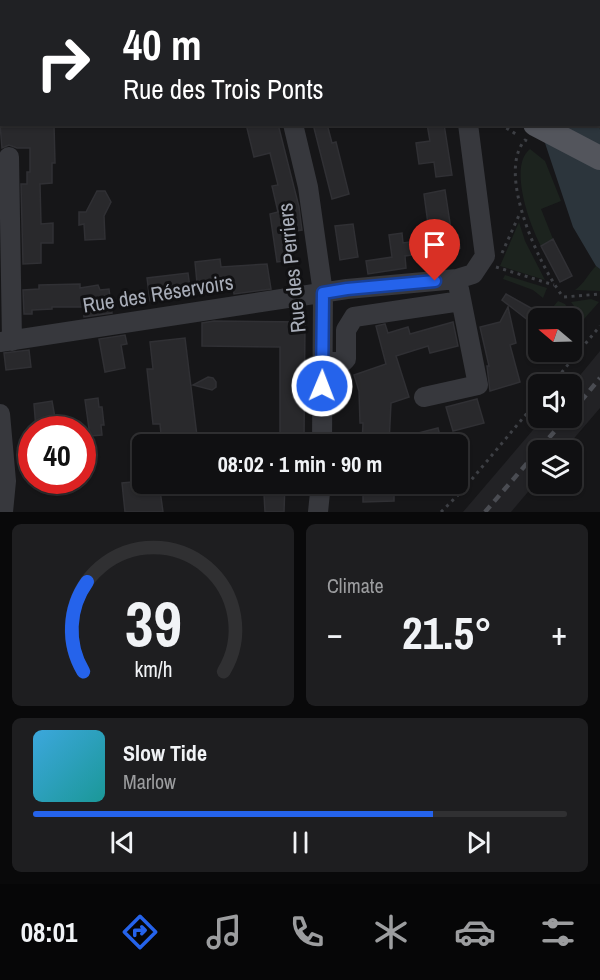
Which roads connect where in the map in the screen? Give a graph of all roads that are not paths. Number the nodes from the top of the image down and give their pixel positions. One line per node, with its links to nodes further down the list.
1 (293, 126): 7 (street, Rue des Perriers)
2 (468, 126): 6 (street)
3 (531, 136): 5 (main road)
4 (9, 157): 9 (street)
5 (600, 158)
6 (457, 279): 7 (street, Rue des Réservoirs); 8 (street)
7 (323, 293): 9 (street, Rue des Réservoirs); 10 (street, Rue des Perriers)
8 (461, 301): 10 (street); 11 (street)
9 (6, 341)
10 (323, 362): 13 (street, Rue des Perriers)
11 (424, 397)
12 (0, 414): 15 (street)
13 (322, 434)
14 (320, 494): 16 (street)
15 (3, 512)
16 (318, 512)

